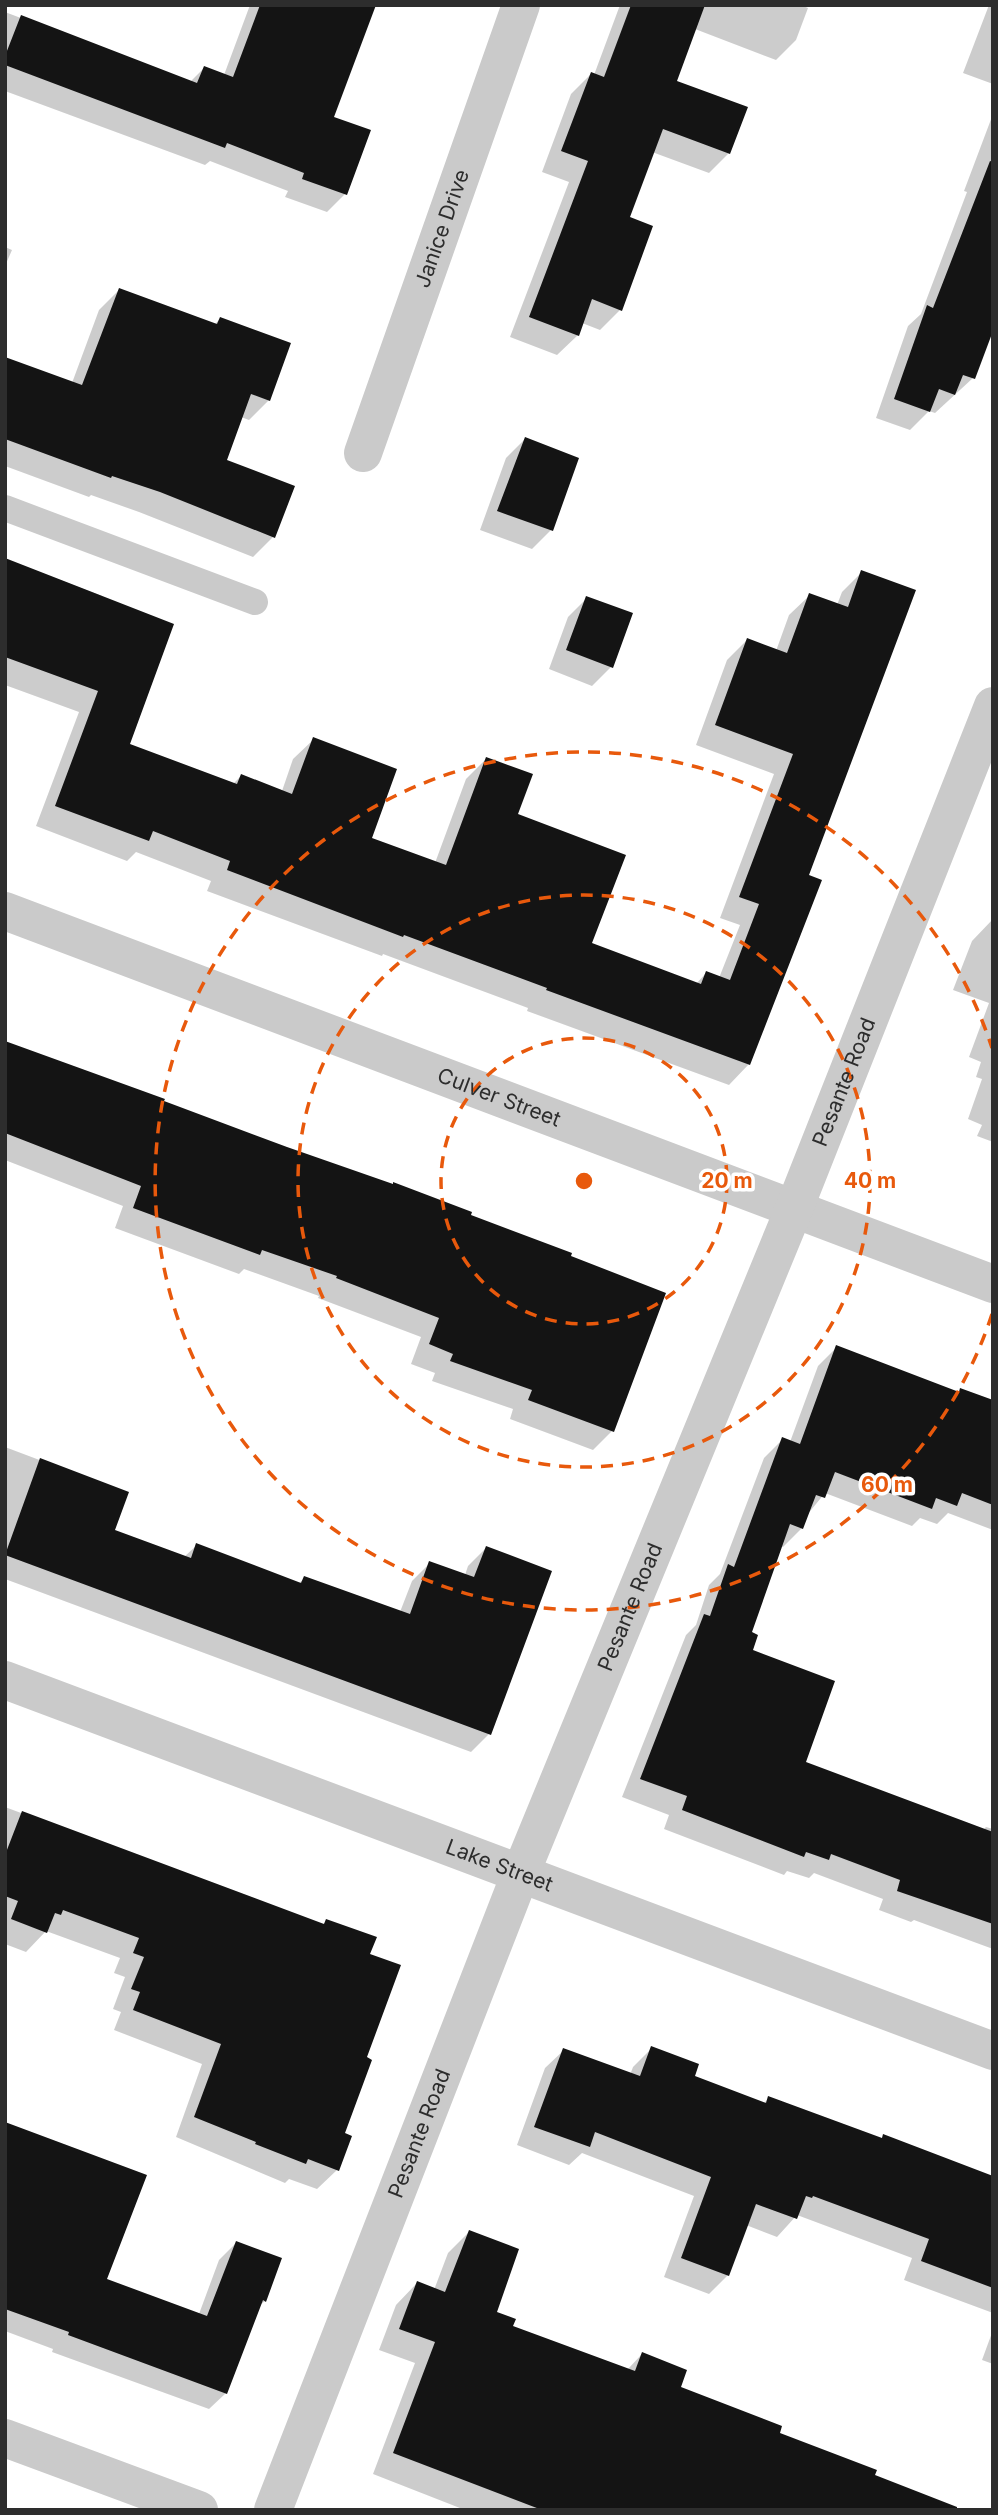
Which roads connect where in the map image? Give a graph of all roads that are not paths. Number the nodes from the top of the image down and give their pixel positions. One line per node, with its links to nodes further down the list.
1 (521, 5): 2 (street, Janice Drive)
2 (363, 453)
3 (5, 508): 4 (lane)
4 (255, 602)
5 (993, 706): 7 (street, Pesante Road)
6 (5, 911): 7 (street, Culver Street)
7 (794, 1209): 8 (street, Culver Street); 10 (street, Pesante Road)
8 (993, 1284)
9 (5, 1679): 10 (street, Lake Street)
10 (520, 1875): 11 (street, Lake Street); 14 (street, Pesante Road)
11 (993, 2051)
12 (5, 2438): 13 (street)
13 (198, 2510)
14 (273, 2510)

